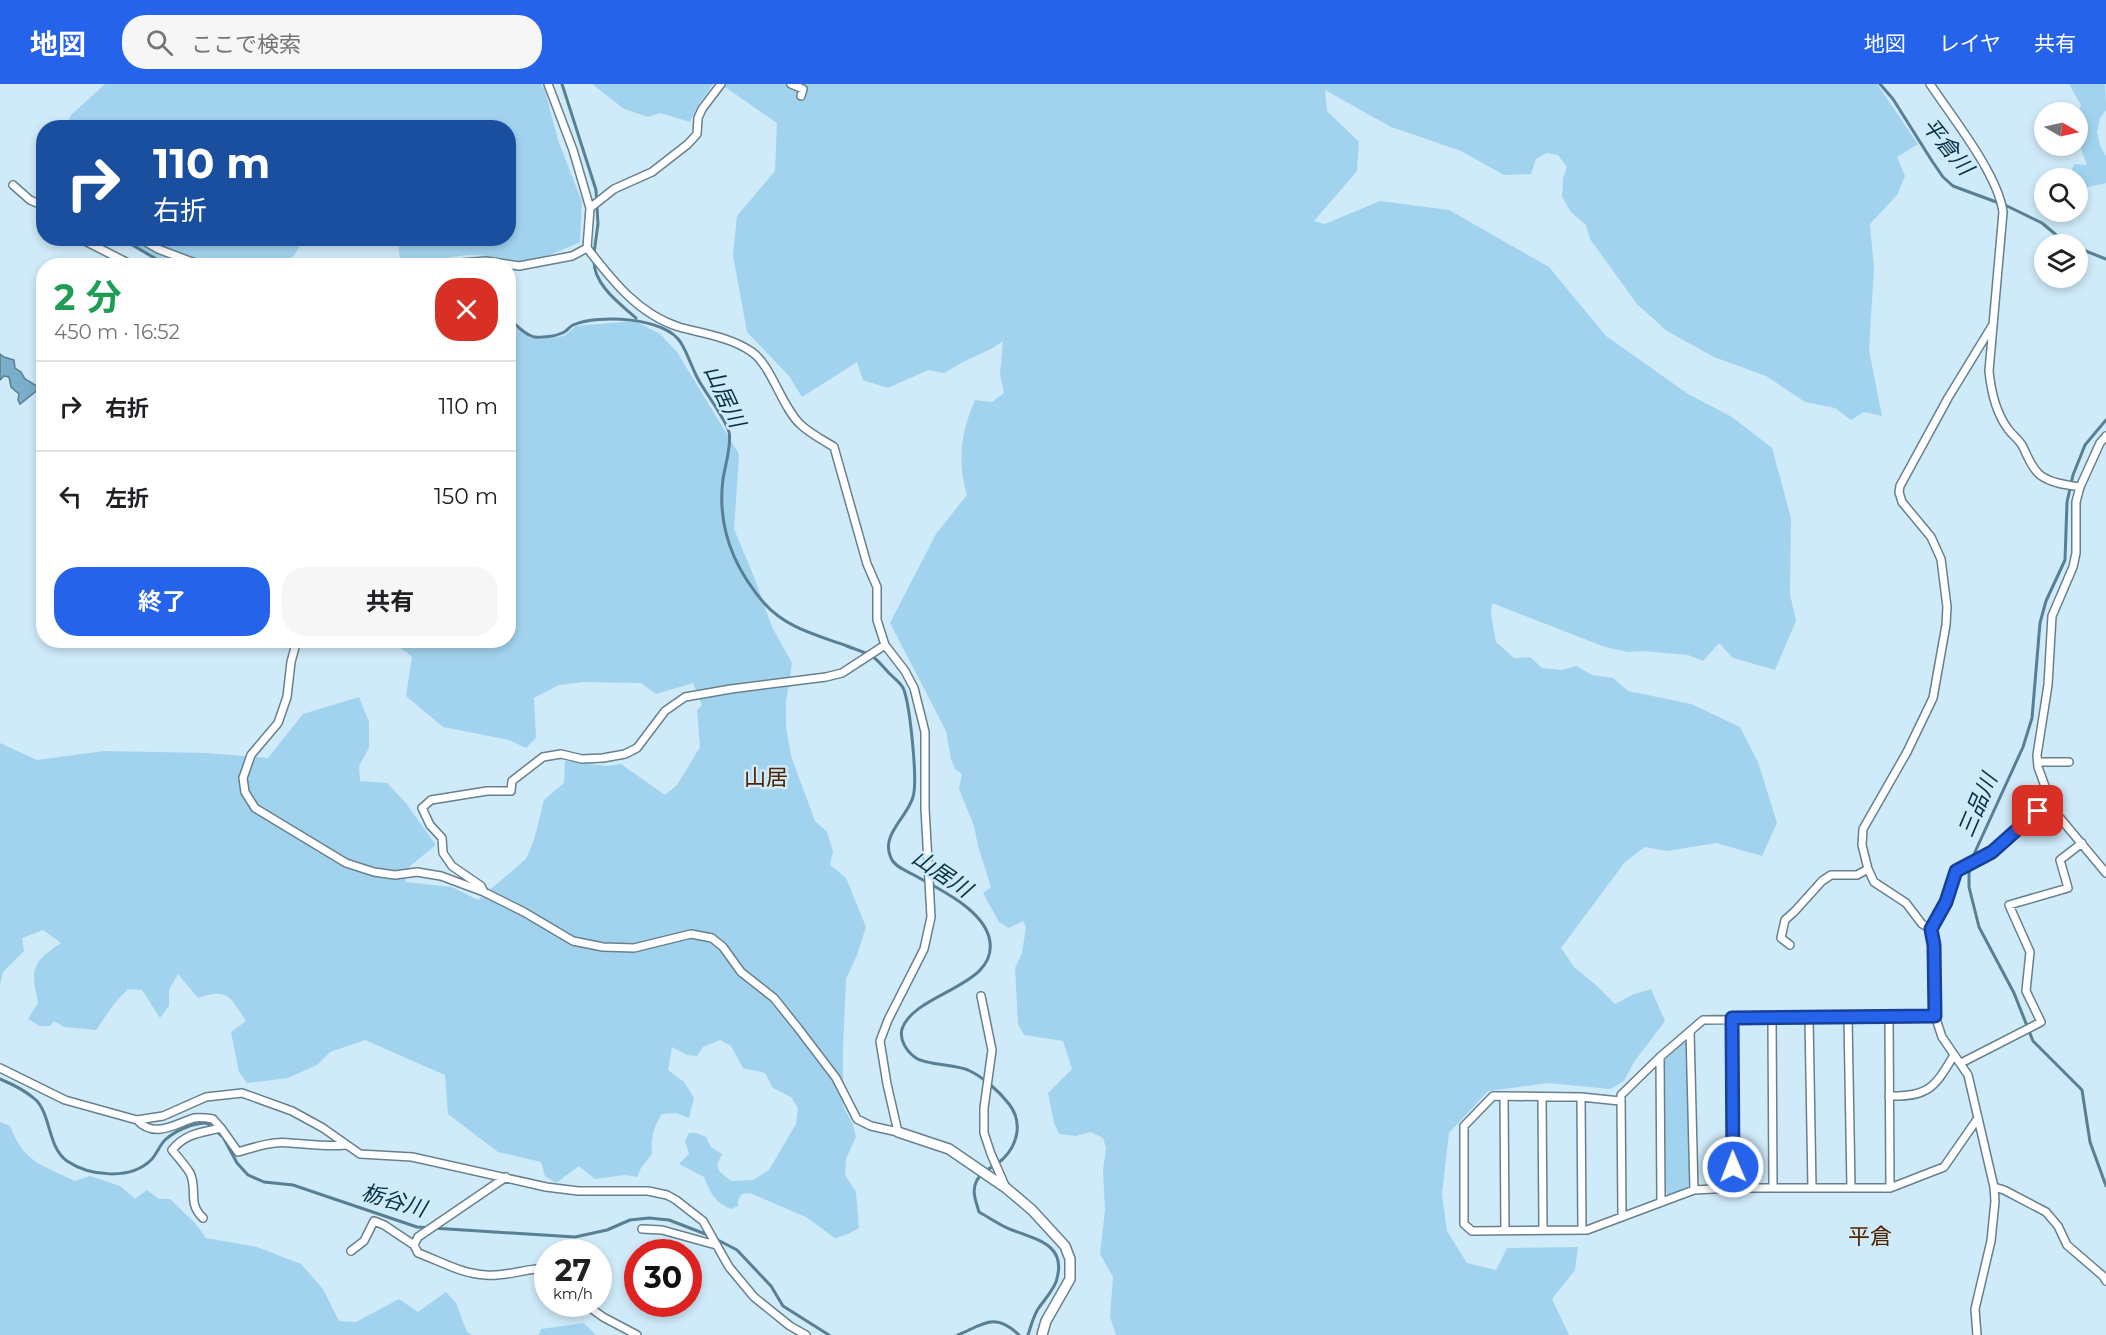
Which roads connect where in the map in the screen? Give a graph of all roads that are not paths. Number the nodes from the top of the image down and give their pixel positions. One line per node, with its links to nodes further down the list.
1 (548, 84): 8 (street)
2 (721, 84): 8 (street)
3 (791, 84): 5 (street)
4 (1930, 84): 15 (street)
5 (801, 96)
6 (13, 184): 7 (street)
7 (36, 203)
8 (590, 208): 11 (street)
9 (95, 246): 12 (street)
10 (153, 246): 13 (street)
11 (587, 248): 14 (street); 18 (street)
12 (118, 258)
13 (182, 258)
14 (516, 266)
15 (1992, 326): 17 (street); 24 (street)
16 (2106, 436): 17 (street)
17 (2077, 487): 20 (street)
18 (885, 645): 26 (street); 49 (street)
19 (295, 648): 26 (street)
20 (2038, 762): 21 (street); 22 (street)
21 (2069, 762)
22 (2045, 800): 23 (street); 27 (street)
23 (2082, 843): 25 (street); 39 (street)
24 (1868, 869): 27 (street); 28 (street)
25 (2106, 873)
26 (484, 892): 49 (street)
27 (1931, 929): 30 (street)
28 (1790, 945)
29 (981, 996): 53 (street)
30 (1935, 1016): 35 (street); 37 (street)
31 (1732, 1018): 32 (street); 36 (street); 54 (street)
32 (1772, 1018): 33 (street); 55 (street)
33 (1809, 1018): 34 (street); 56 (street)
34 (1848, 1018): 35 (street); 57 (street)
35 (1889, 1018): 43 (street)
36 (1690, 1031): 38 (street); 59 (street)
37 (1954, 1055): 39 (street); 43 (street)
38 (1660, 1057): 45 (street); 60 (street)
39 (1961, 1063): 46 (street)
40 (0, 1068): 47 (street)
41 (1504, 1096): 42 (street); 64 (street); 64 (street)
42 (1542, 1096): 44 (street); 65 (street)
43 (1890, 1096): 58 (street)
44 (1581, 1097): 45 (street); 66 (street)
45 (1620, 1101): 61 (street)
46 (1978, 1118): 52 (street); 58 (street)
47 (137, 1120): 48 (street); 50 (street)
48 (221, 1128): 50 (street); 62 (street)
49 (898, 1132): 53 (street)
50 (346, 1145): 51 (street)
51 (506, 1177): 67 (street); 68 (street)
52 (1994, 1187): 71 (street); 76 (street)
53 (1006, 1188): 75 (street)
54 (1734, 1188): 55 (street); 59 (street)
55 (1773, 1188): 56 (street)
56 (1812, 1188): 57 (street)
57 (1851, 1188): 58 (street)
58 (1890, 1188)
59 (1694, 1190): 60 (street)
60 (1661, 1202): 61 (street)
61 (1622, 1216): 66 (street)
62 (203, 1218)
63 (642, 1229): 68 (street)
64 (1505, 1230): 65 (street)
65 (1543, 1230): 66 (street)
66 (1582, 1230)
67 (414, 1245): 69 (street); 70 (street)
68 (716, 1245): 74 (street)
69 (351, 1251)
70 (534, 1268)
71 (2106, 1281)
72 (603, 1317): 73 (street)
73 (636, 1335)
74 (806, 1335)
75 (1042, 1335)
76 (1977, 1335)

